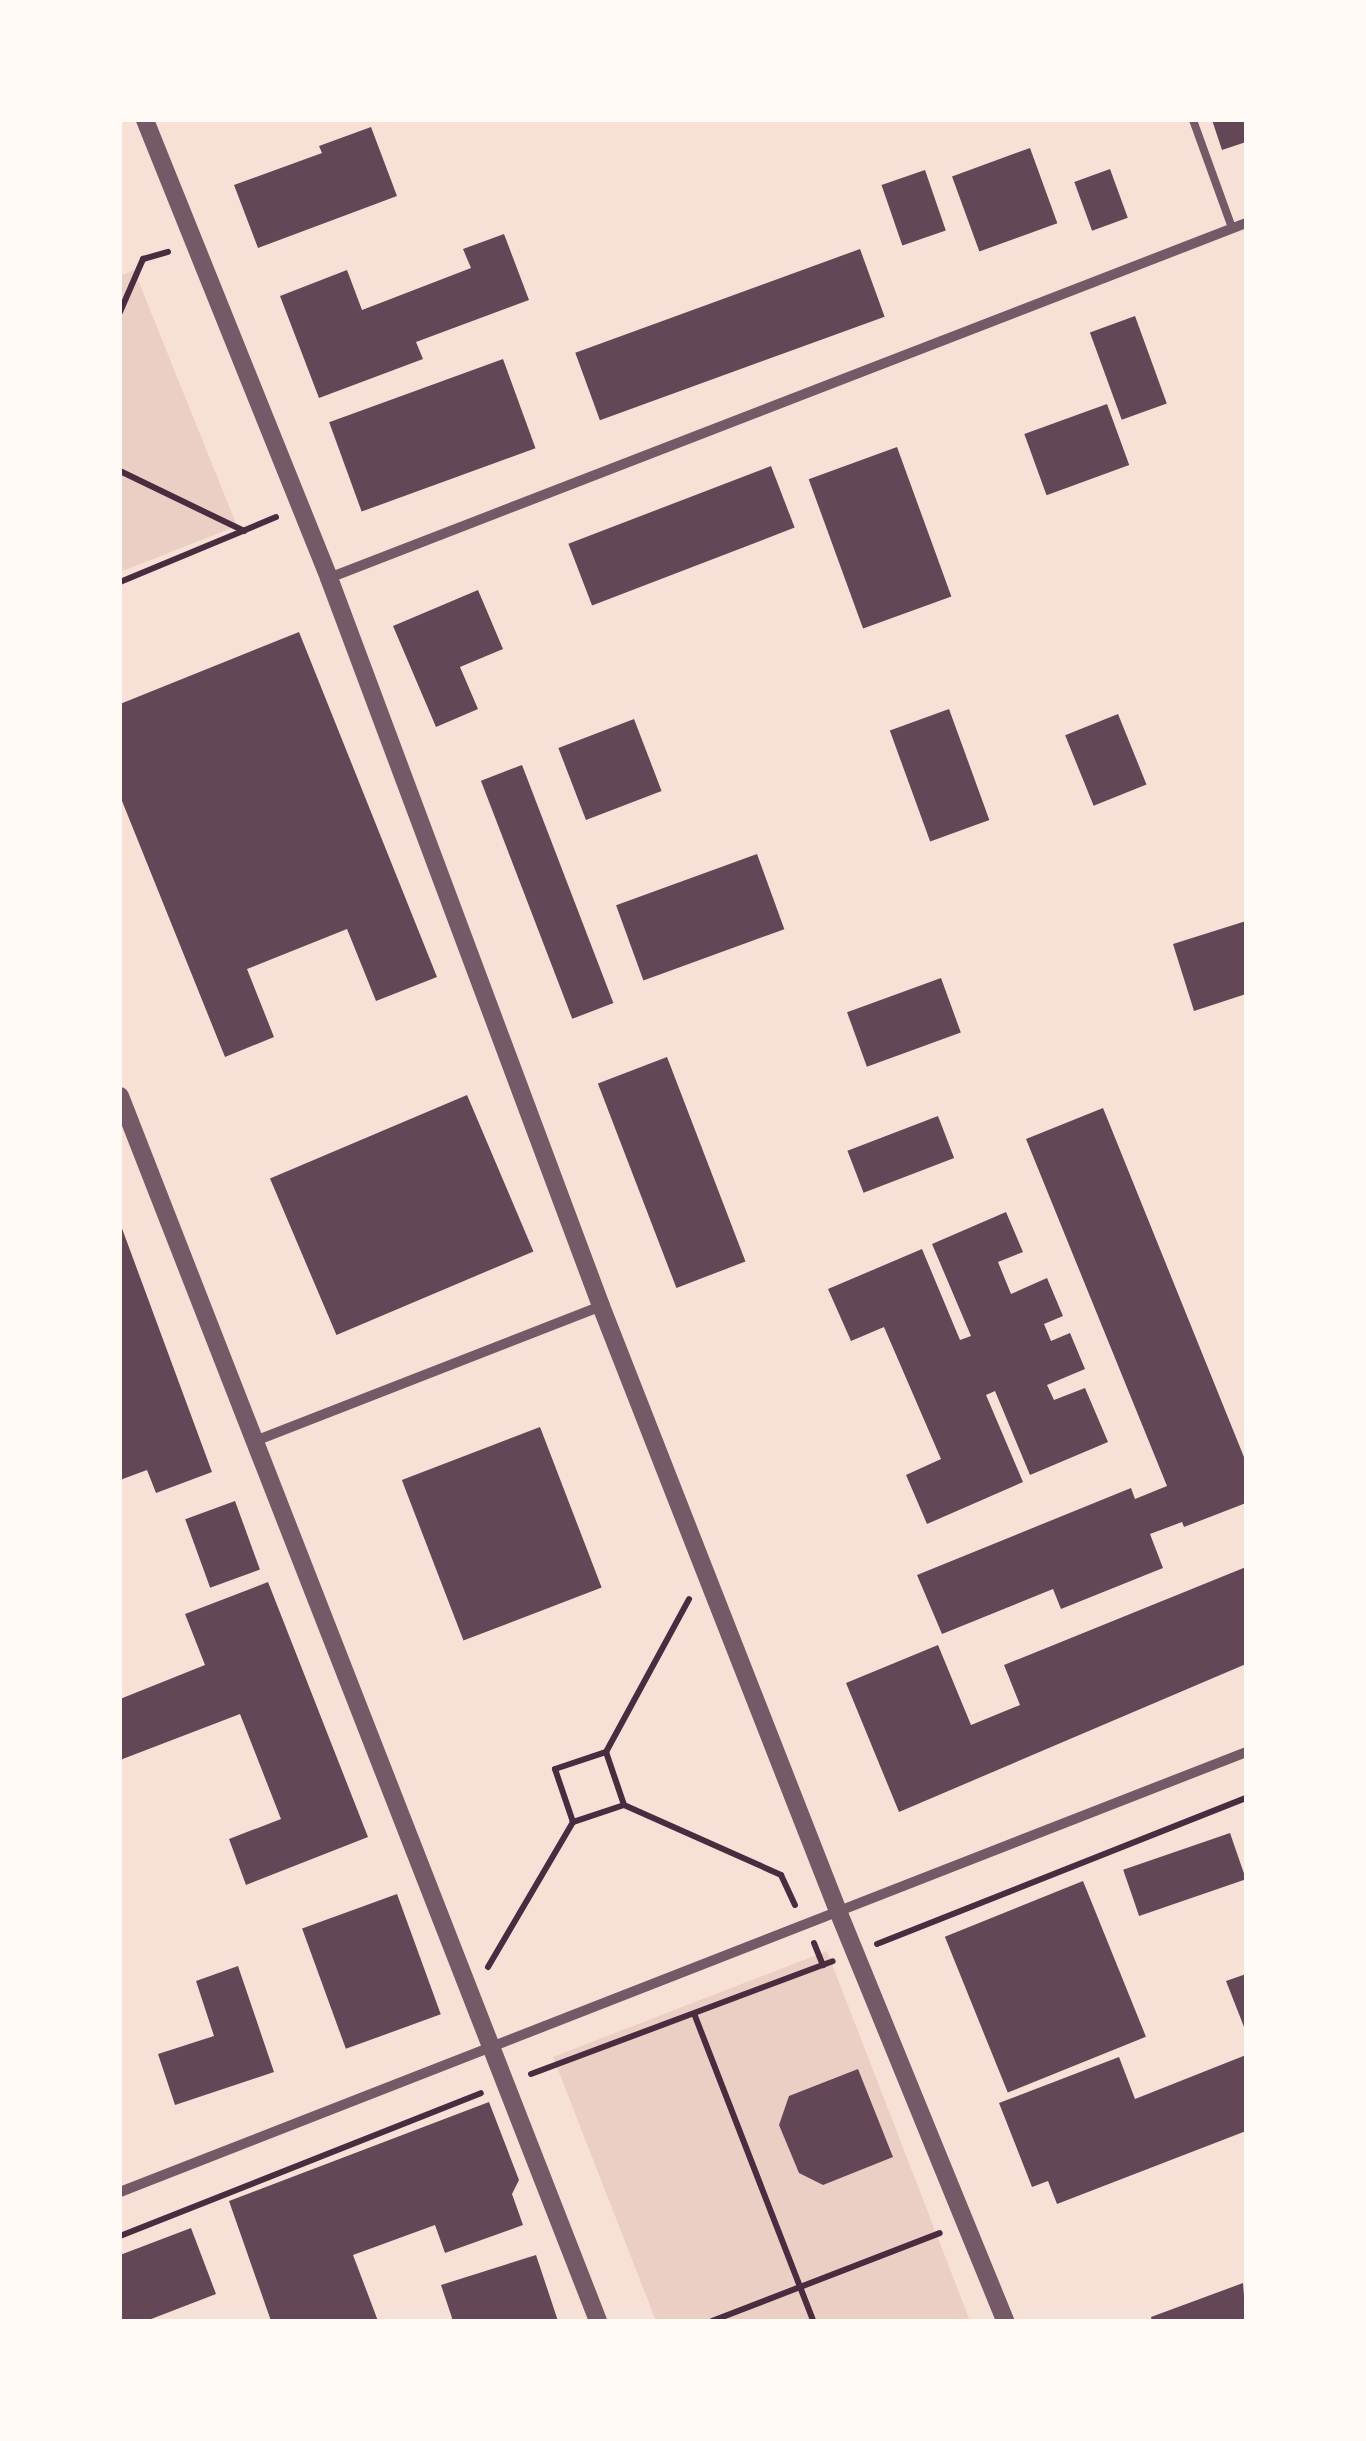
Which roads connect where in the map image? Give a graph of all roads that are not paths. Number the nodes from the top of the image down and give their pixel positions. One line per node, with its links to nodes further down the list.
1 (145, 120): 5 (street)
2 (1194, 120): 4 (lane)
3 (1246, 223): 4 (street)
4 (1232, 228): 5 (street)
5 (329, 578): 7 (street)
6 (120, 1096): 8 (street)
7 (602, 1306): 8 (street); 10 (street)
8 (255, 1441): 11 (street)
9 (1246, 1752): 10 (street)
10 (838, 1911): 11 (street); 14 (street)
11 (494, 2050): 12 (street); 13 (street)
12 (120, 2192)
13 (598, 2321)
14 (1005, 2321)

